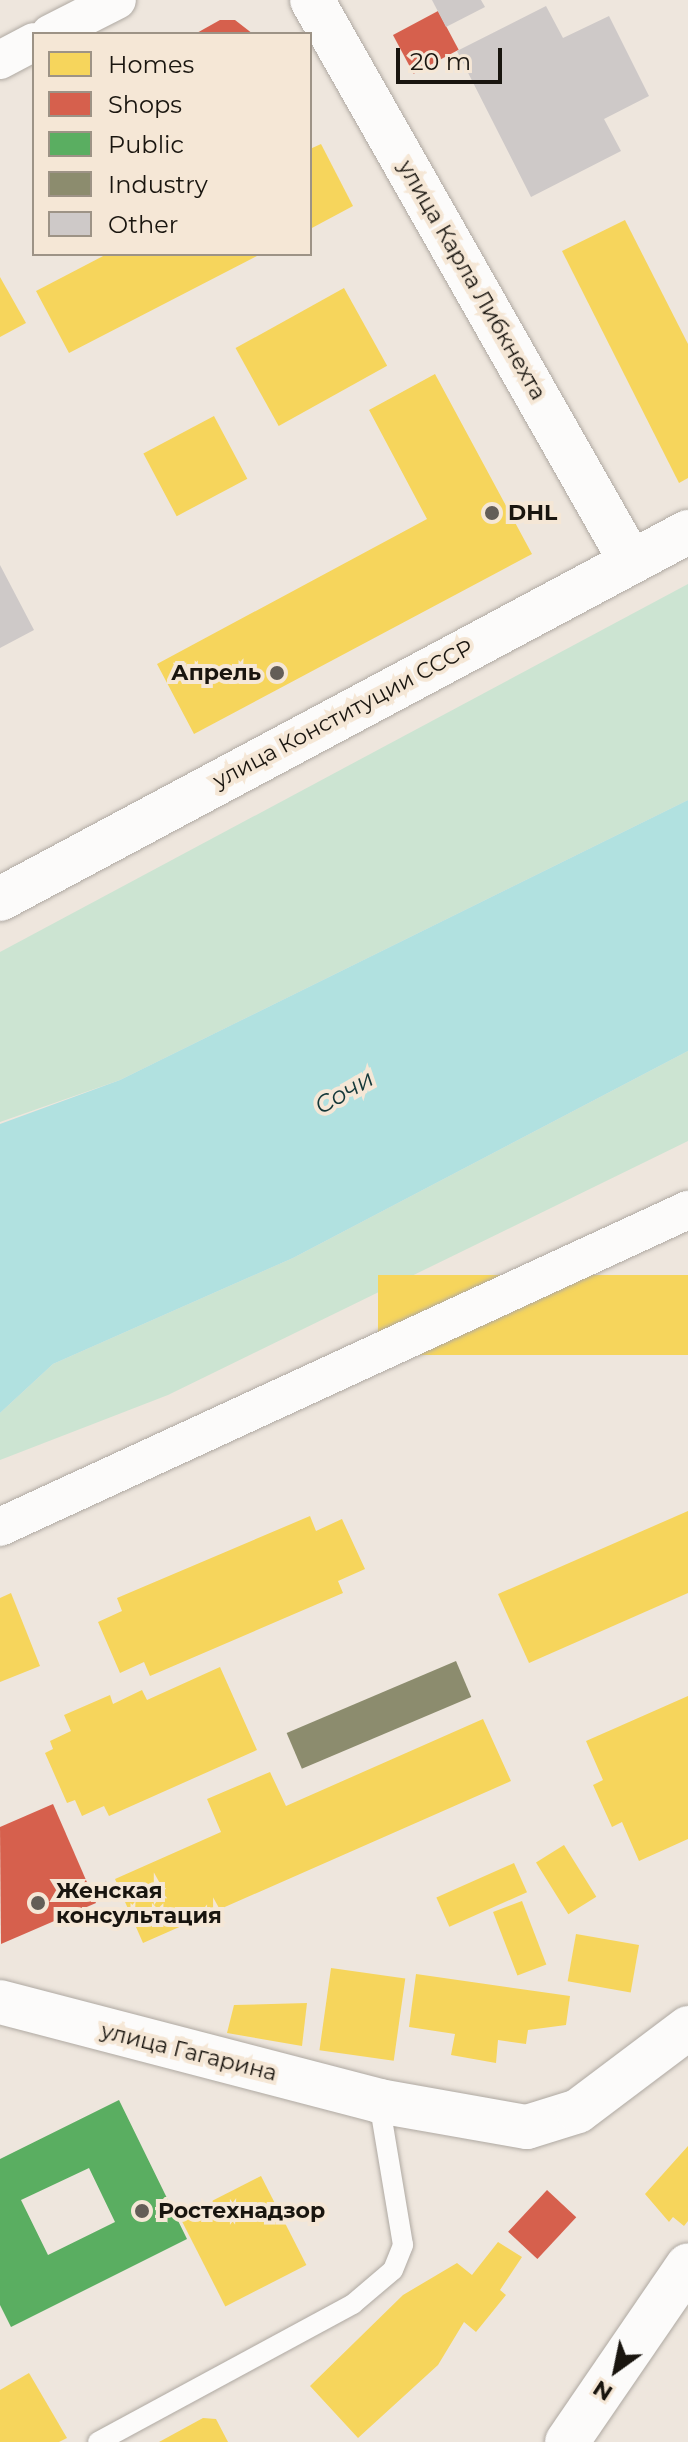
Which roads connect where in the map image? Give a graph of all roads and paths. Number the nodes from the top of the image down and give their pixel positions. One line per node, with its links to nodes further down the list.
1 (117, 0): 3 (street)
2 (312, 0): 7 (main road, улица Карла Либкнехта)
3 (54, 32)
4 (32, 43): 5 (street)
5 (0, 60)
6 (688, 532): 7 (main road, улица Конституции СССР)
7 (630, 560): 8 (main road, улица Конституции СССР)
8 (0, 899)
9 (688, 1210): 10 (street)
10 (0, 1527)
11 (0, 2002): 13 (main road, улица Гагарина)
12 (688, 2028): 13 (main road, улица Гагарина)
13 (379, 2101): 17 (lane)
14 (688, 2265): 16 (main road)
15 (688, 2311): 16 (main road)
16 (646, 2334): 18 (main road)
17 (98, 2442)
18 (567, 2442)

